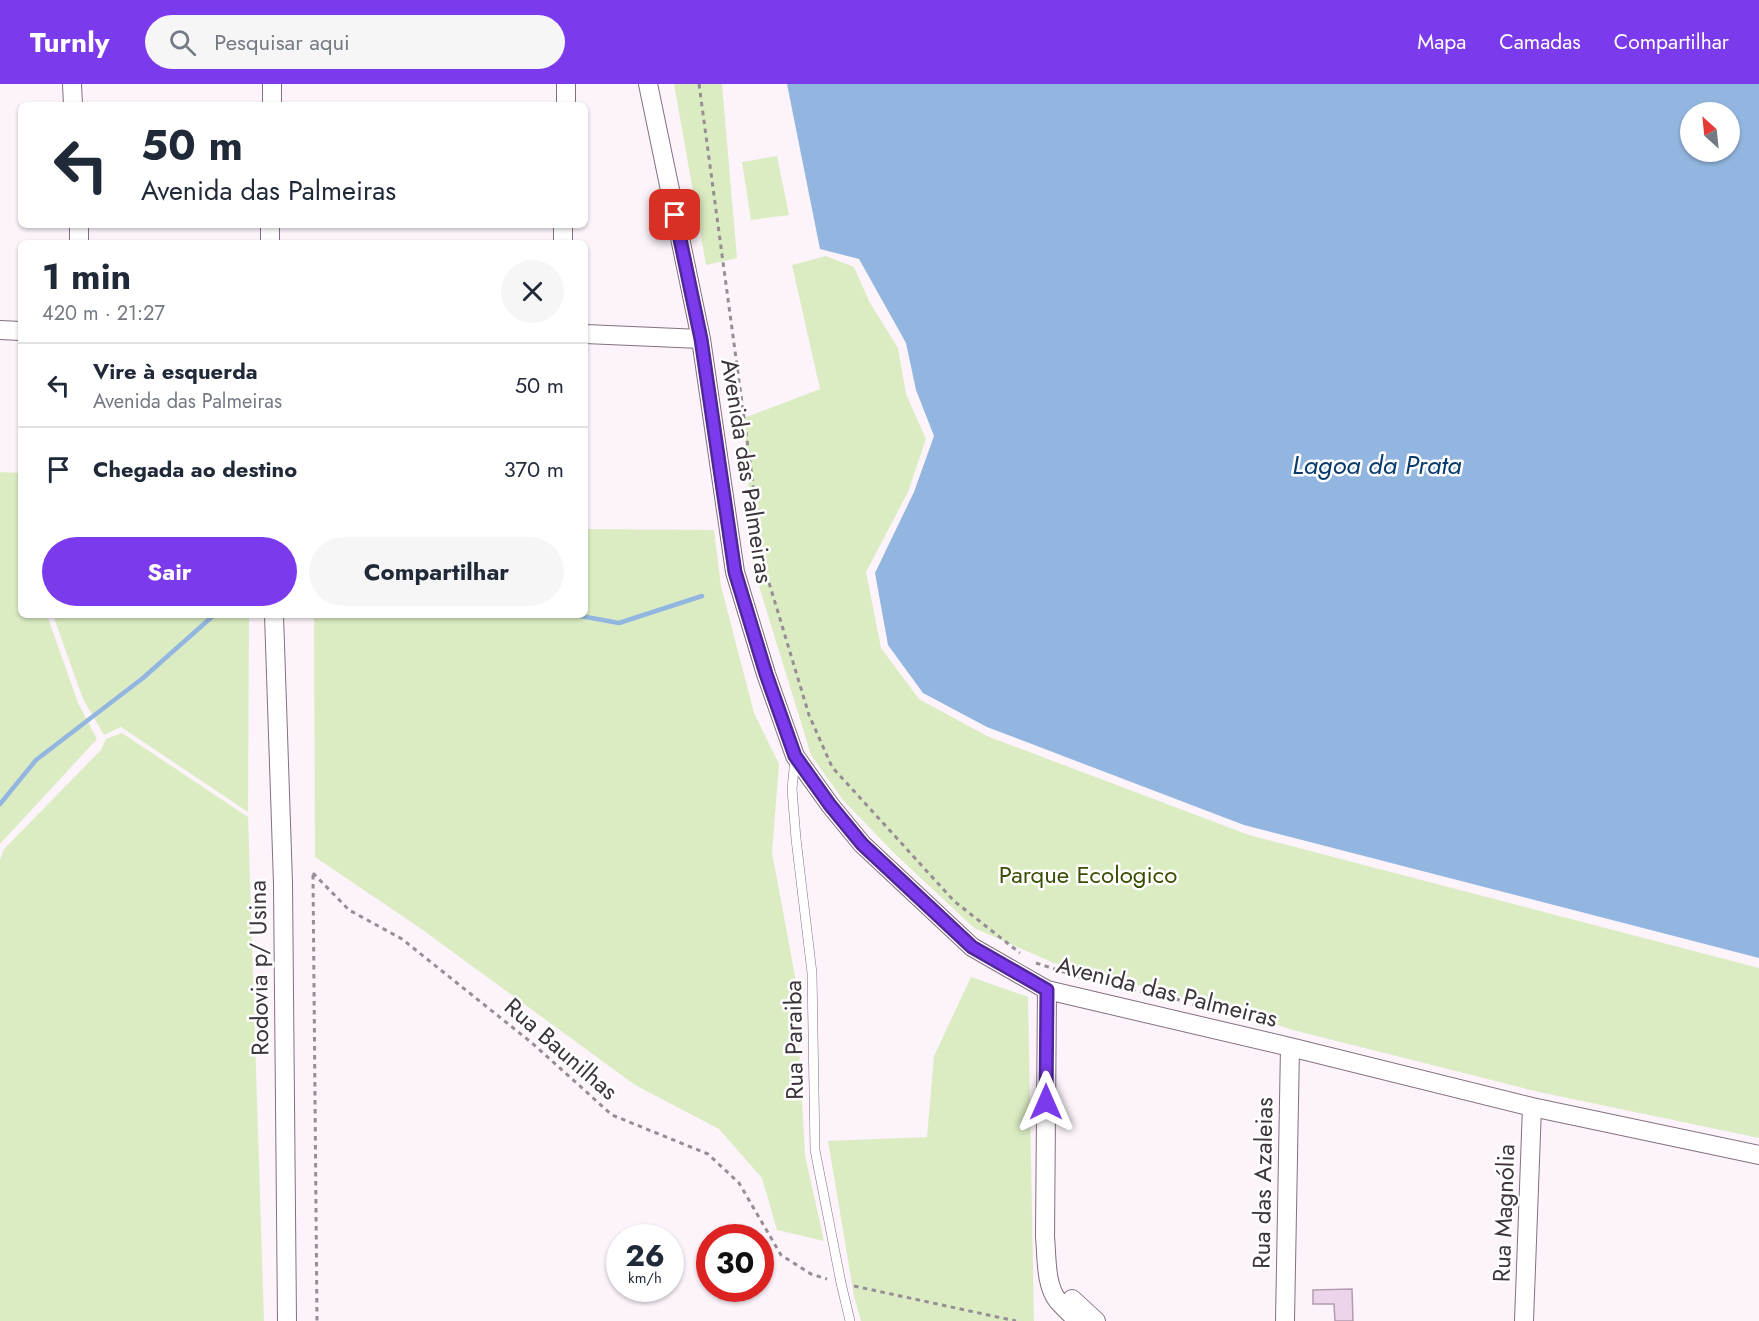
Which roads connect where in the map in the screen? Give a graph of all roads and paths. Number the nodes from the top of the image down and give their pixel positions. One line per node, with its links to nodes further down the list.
1 (72, 84): 6 (street)
2 (272, 84): 7 (street)
3 (566, 84): 8 (street)
4 (648, 84): 12 (street, Avenida das Palmeiras)
5 (699, 84): 15 (path)
6 (73, 102)
7 (272, 102)
8 (566, 102)
9 (0, 330): 10 (street)
10 (18, 331)
11 (588, 334): 12 (street)
12 (701, 339): 14 (street, Avenida das Palmeiras)
13 (274, 618): 24 (street, Rodovia p/ Usina)
14 (795, 756): 17 (street, Avenida das Palmeiras); 22 (lane, Rua Paraiba)
15 (1021, 954)
16 (1029, 961): 18 (path)
17 (1047, 990): 19 (street, Avenida das Palmeiras); 23 (street)
18 (1202, 1008)
19 (1290, 1047): 20 (street, Avenida das Palmeiras); 29 (street, Rua das Azaleias)
20 (1532, 1107): 21 (street, Avenida das Palmeiras); 30 (street, Rua Magnólia)
21 (1759, 1155)
22 (841, 1283): 25 (path, Rua Baunilhas); 26 (lane, Rua Paraiba); 27 (path, Rua Baunilhas)
23 (1064, 1307): 28 (street)
24 (287, 1321)
25 (317, 1321)
26 (850, 1321)
27 (1016, 1321)
28 (1096, 1321)
29 (1285, 1321)
30 (1524, 1321)

